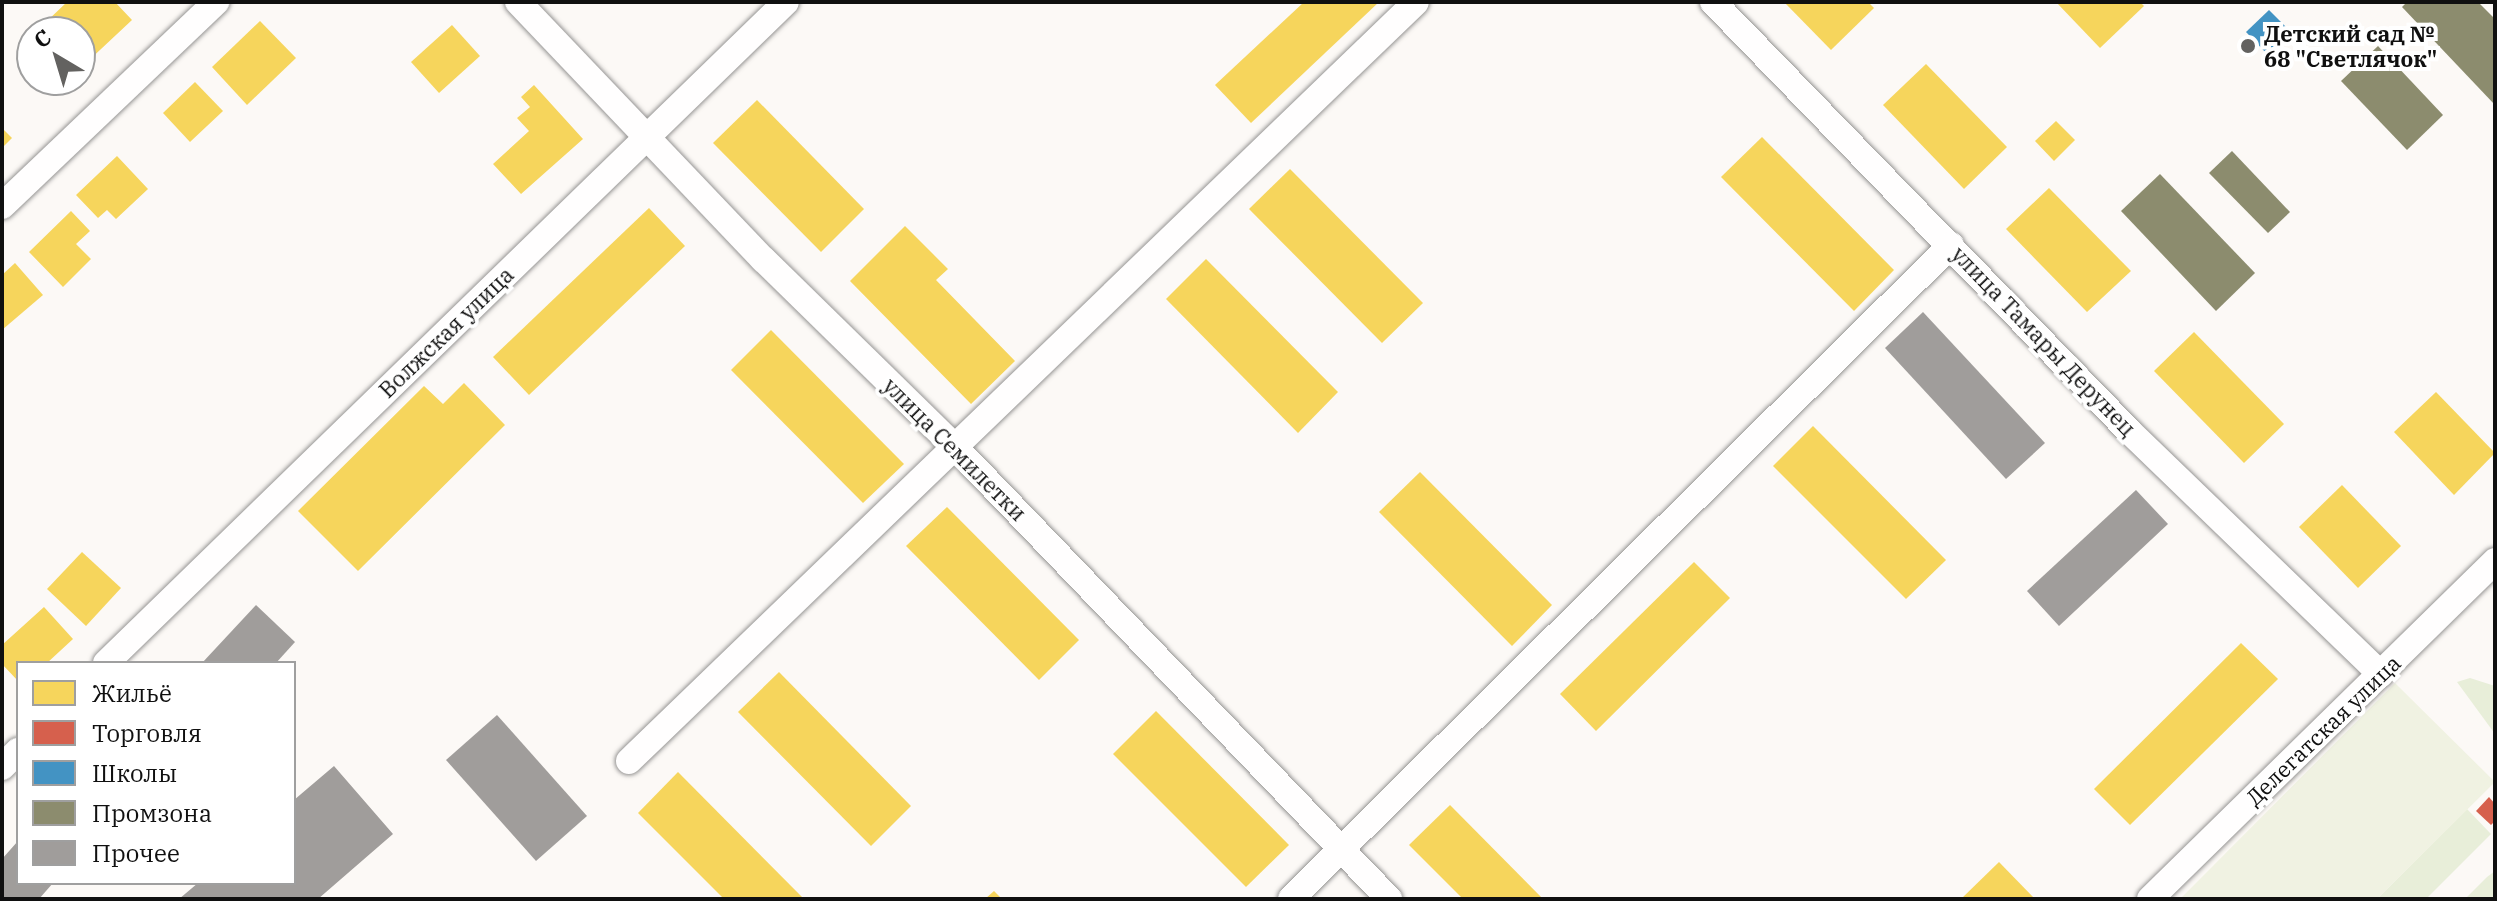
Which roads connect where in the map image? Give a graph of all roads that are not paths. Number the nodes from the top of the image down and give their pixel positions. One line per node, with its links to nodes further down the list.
1 (216, 2): 7 (street)
2 (518, 2): 6 (street, улица Семилетки)
3 (786, 2): 6 (street, Волжская улица)
4 (1416, 2): 9 (street)
5 (1713, 2): 8 (street, улица Тамары Дерунец)
6 (647, 139): 9 (street, улица Семилетки); 11 (street, Волжская улица)
7 (2, 206)
8 (1951, 245): 12 (street, улица Тамары Дерунец); 14 (street)
9 (955, 447): 13 (street); 14 (street, улица Семилетки)
10 (2495, 561): 12 (street, Делегатская улица)
11 (108, 661)
12 (2381, 674): 17 (street, Делегатская улица)
13 (629, 761)
14 (1341, 848): 15 (street); 16 (street, улица Семилетки)
15 (1291, 899)
16 (1389, 899)
17 (2150, 899)

